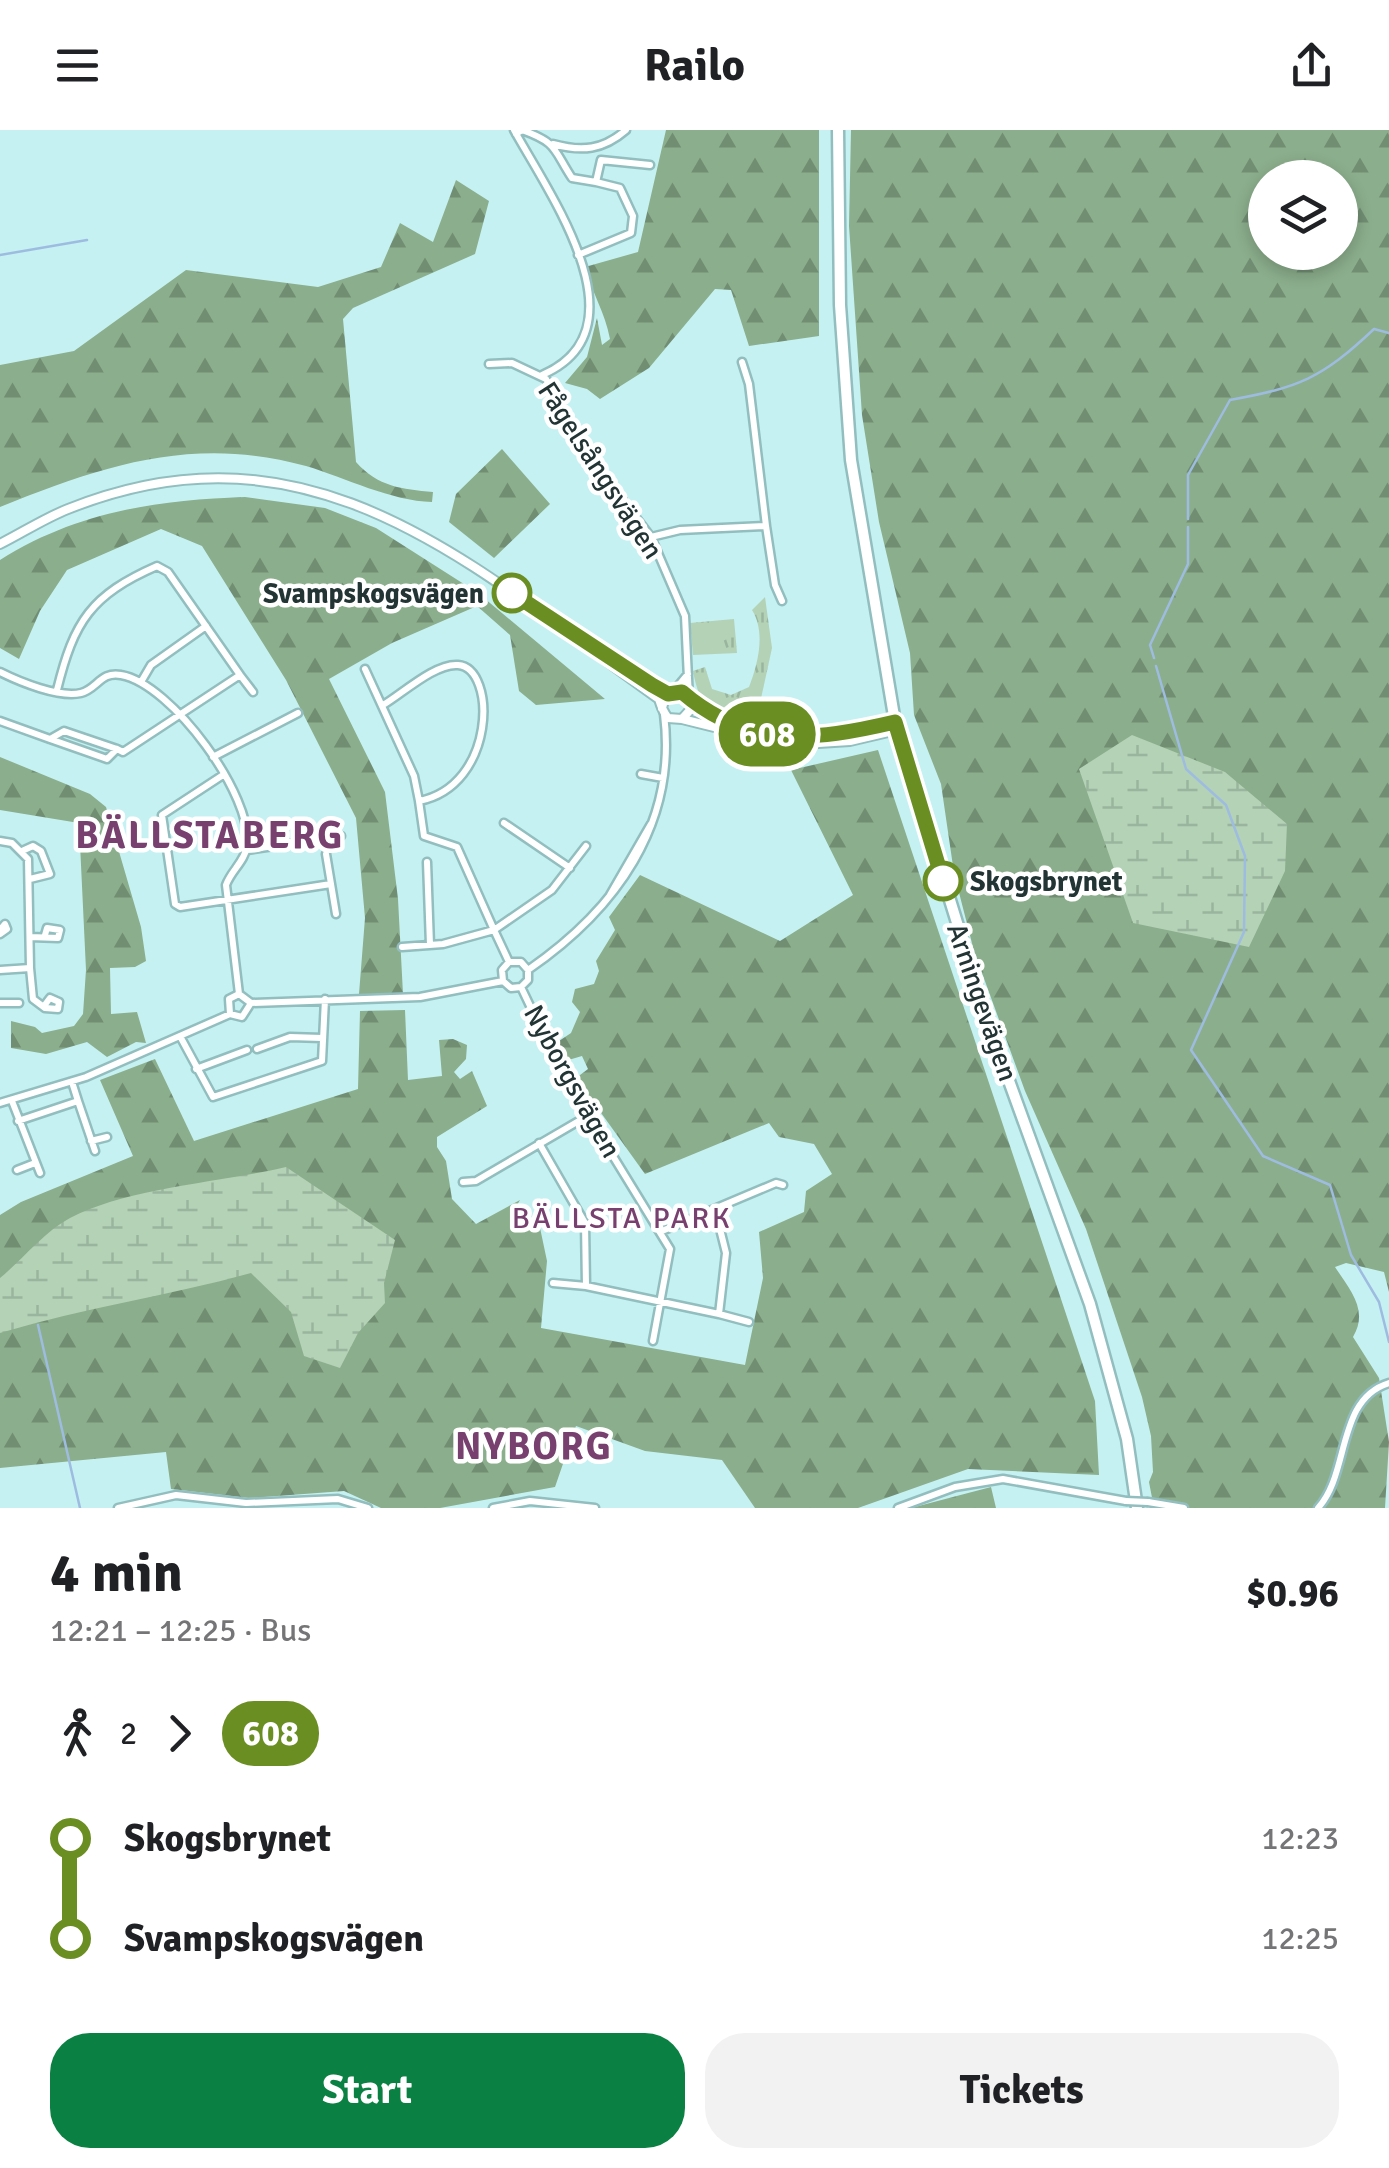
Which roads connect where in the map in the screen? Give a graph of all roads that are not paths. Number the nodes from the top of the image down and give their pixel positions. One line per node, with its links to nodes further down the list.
1 (626, 130): 4 (street)
2 (838, 130): 32 (main road, Arningevägen)
3 (515, 132): 4 (street); 7 (street)
4 (551, 143): 6 (street)
5 (650, 165): 6 (street)
6 (596, 182): 7 (street)
7 (578, 255): 10 (street)
8 (742, 362): 11 (street)
9 (488, 364): 10 (street, Fågelsångsvägen)
10 (542, 375): 12 (street, Fågelsångsvägen)
11 (766, 526): 12 (street); 14 (street)
12 (651, 538): 19 (street, Fågelsångsvägen)
13 (0, 544): 15 (street)
14 (782, 601)
15 (538, 611): 24 (street); 27 (street)
16 (206, 626): 20 (street); 21 (street); 22 (street)
17 (365, 669): 26 (street)
18 (0, 672): 22 (street)
19 (688, 674): 24 (street); 25 (street, Fågelsångsvägen)
20 (240, 675): 23 (street); 29 (street)
21 (141, 682): 22 (street); 29 (street)
22 (57, 690)
23 (253, 692)
24 (671, 693): 25 (street); 27 (street)
25 (690, 701): 30 (street); 33 (street)
26 (383, 705): 39 (street); 39 (street)
27 (663, 711): 30 (street); 34 (street)
28 (298, 713): 35 (street)
29 (184, 714): 31 (street); 35 (street)
30 (680, 720): 33 (street); 34 (street)
31 (0, 721)
32 (896, 726): 33 (street); 100 (main road, Arningevägen)
33 (739, 730)
34 (666, 745): 38 (street)
35 (213, 757): 36 (street)
36 (223, 774): 44 (street); 51 (street)
37 (641, 774): 38 (street)
38 (663, 778): 61 (street)
39 (419, 801): 53 (street)
40 (504, 824): 48 (street)
41 (341, 836): 44 (street)
42 (0, 841): 45 (street)
43 (586, 846): 48 (street)
44 (247, 850): 51 (street)
45 (22, 851): 49 (street); 49 (street)
46 (326, 854): 50 (street)
47 (426, 862): 56 (street)
48 (570, 868): 53 (street)
49 (30, 879): 55 (street)
50 (331, 884): 51 (street); 52 (street)
51 (228, 900): 64 (street)
52 (336, 914)
53 (494, 930): 56 (street); 58 (street)
54 (45, 936): 55 (street)
55 (30, 937): 59 (street)
56 (430, 945): 57 (street)
57 (402, 947)
58 (509, 962): 61 (street); 62 (street)
59 (30, 968): 60 (street); 69 (street)
60 (0, 970)
61 (528, 970): 63 (street)
62 (503, 981): 63 (street); 65 (street)
63 (521, 987): 80 (street, Nyborgsvägen)
64 (239, 994): 67 (street); 70 (street)
65 (325, 999): 67 (street); 72 (street)
66 (15, 1002): 68 (street)
67 (251, 1003): 70 (street)
68 (0, 1004)
69 (44, 1006)
70 (230, 1014): 71 (street)
71 (181, 1038): 75 (street); 76 (street)
72 (322, 1038): 73 (street); 75 (street)
73 (257, 1049)
74 (247, 1050): 75 (street)
75 (196, 1069)
76 (72, 1082): 77 (street); 78 (street)
77 (12, 1101): 79 (street); 81 (street)
78 (78, 1101): 81 (street); 83 (street)
79 (0, 1103)
80 (590, 1116): 84 (street); 92 (street, Nyborgsvägen)
81 (18, 1120): 86 (street)
82 (107, 1137): 83 (street)
83 (91, 1141): 85 (street)
84 (540, 1143): 89 (street); 94 (street)
85 (95, 1152)
86 (36, 1163): 87 (street); 88 (street)
87 (17, 1170)
88 (40, 1173)
89 (464, 1182)
90 (783, 1184): 91 (street)
91 (715, 1209): 92 (street); 96 (street)
92 (662, 1231): 95 (street, Nyborgsvägen)
93 (553, 1282): 94 (street)
94 (586, 1286): 95 (street)
95 (662, 1298): 96 (street); 98 (street, Nyborgsvägen)
96 (719, 1314): 97 (street)
97 (750, 1322)
98 (653, 1341)
99 (1389, 1383): 107 (street)
100 (1132, 1505): 105 (street); 106 (street, bridge)
101 (118, 1508): 102 (street)
102 (368, 1508)
103 (493, 1508): 104 (street)
104 (594, 1508)
105 (898, 1508)
106 (1184, 1508)
107 (1318, 1508)

